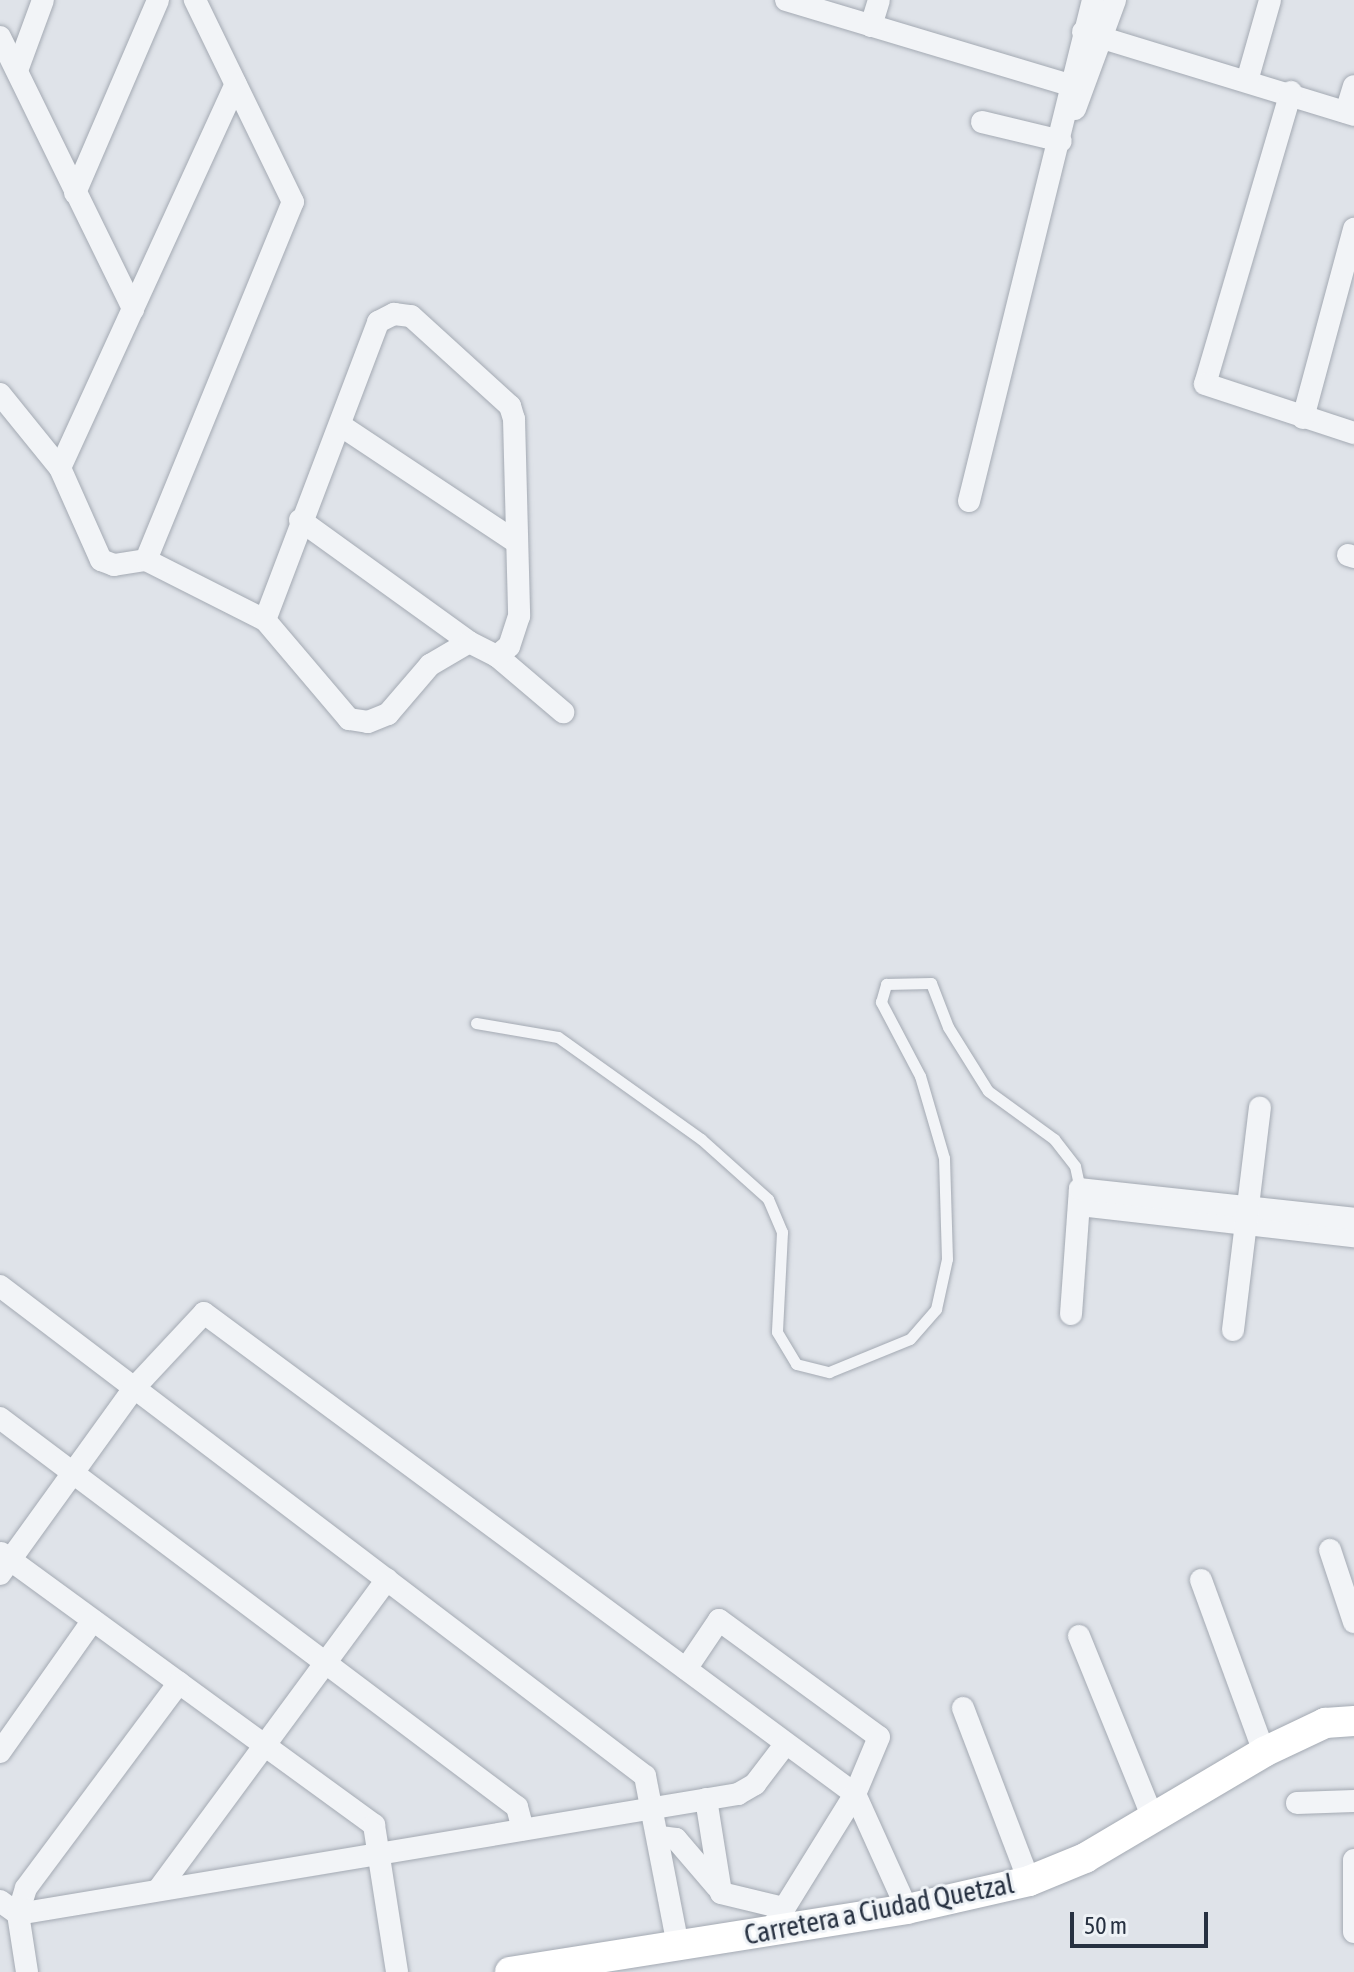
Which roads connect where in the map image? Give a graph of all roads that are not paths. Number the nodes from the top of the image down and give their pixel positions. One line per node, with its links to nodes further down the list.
1 (43, 0): 12 (street)
2 (158, 0): 22 (street)
3 (195, 0): 14 (street)
4 (786, 0): 9 (street)
5 (879, 0): 9 (street)
6 (1093, 0): 10 (street)
7 (1115, 0): 10 (street)
8 (1270, 0): 13 (street)
9 (871, 26): 15 (street)
10 (1092, 35): 13 (street); 15 (street); 19 (street)
11 (0, 37): 12 (street)
12 (18, 68): 22 (street)
13 (1247, 81): 17 (street)
14 (236, 84): 24 (street); 33 (street)
15 (1070, 85): 19 (street)
16 (1354, 86): 18 (street)
17 (1291, 92): 18 (street); 26 (street)
18 (1350, 114)
19 (1068, 116): 21 (street)
20 (982, 122): 21 (street)
21 (1061, 141): 30 (street)
22 (75, 193): 24 (street)
23 (1354, 229): 26 (street)
24 (133, 309): 29 (street)
25 (0, 394): 29 (street)
26 (1303, 418): 28 (street)
27 (340, 425): 31 (street); 32 (street); 32 (street)
28 (1354, 433)
29 (60, 468): 33 (street)
30 (969, 501)
31 (300, 520): 34 (street); 35 (street)
32 (516, 542): 36 (street)
33 (146, 560): 34 (street)
34 (265, 620): 35 (street)
35 (469, 642): 36 (street)
36 (497, 656): 37 (street)
37 (563, 712)
38 (476, 1023): 40 (lane)
39 (1260, 1108): 41 (street)
40 (1080, 1197): 41 (street); 45 (street)
41 (1247, 1216): 42 (street); 43 (street); 46 (street)
42 (1354, 1219)
43 (1354, 1236)
44 (0, 1286): 47 (street)
45 (1071, 1314)
46 (1233, 1330)
47 (135, 1387): 49 (street); 52 (street); 58 (street)
48 (0, 1418): 49 (street)
49 (75, 1473): 51 (street); 57 (street)
50 (1330, 1550): 55 (street)
51 (3, 1562): 54 (street)
52 (387, 1579): 57 (street); 70 (street)
53 (1201, 1580): 65 (street)
54 (93, 1620): 59 (street); 64 (street)
55 (1354, 1622)
56 (1079, 1636): 71 (street)
57 (325, 1662): 62 (street); 72 (street)
58 (686, 1669): 63 (street); 66 (street)
59 (179, 1683): 62 (street); 79 (street)
60 (963, 1708): 76 (street)
61 (1354, 1721): 65 (main road, Carretera a Ciudad Quetzal)
62 (264, 1745): 74 (street); 78 (street)
63 (784, 1746): 66 (street); 67 (street)
64 (0, 1752)
65 (1264, 1752): 71 (main road, Carretera a Ciudad Quetzal)
66 (855, 1794): 80 (street); 81 (street)
67 (706, 1799): 70 (street); 77 (street)
68 (1354, 1801): 69 (street)
69 (1297, 1803)
70 (655, 1807): 72 (street); 73 (street)
71 (1153, 1818): 76 (main road, Carretera a Ciudad Quetzal)
72 (523, 1829): 74 (street)
73 (660, 1837): 77 (street); 83 (street)
74 (379, 1854): 78 (street); 86 (street)
75 (1354, 1860): 82 (street)
76 (1029, 1881): 80 (main road, Carretera a Ciudad Quetzal)
77 (717, 1887): 81 (street)
78 (158, 1890): 79 (street)
79 (9, 1907): 85 (street)
80 (907, 1909): 81 (main road, Carretera a Ciudad Quetzal)
81 (776, 1920): 83 (main road, Carretera a Ciudad Quetzal)
82 (1354, 1932)
83 (678, 1945): 84 (main road, Carretera a Ciudad Quetzal)
84 (538, 1970)
85 (27, 1972)
86 (397, 1972)

